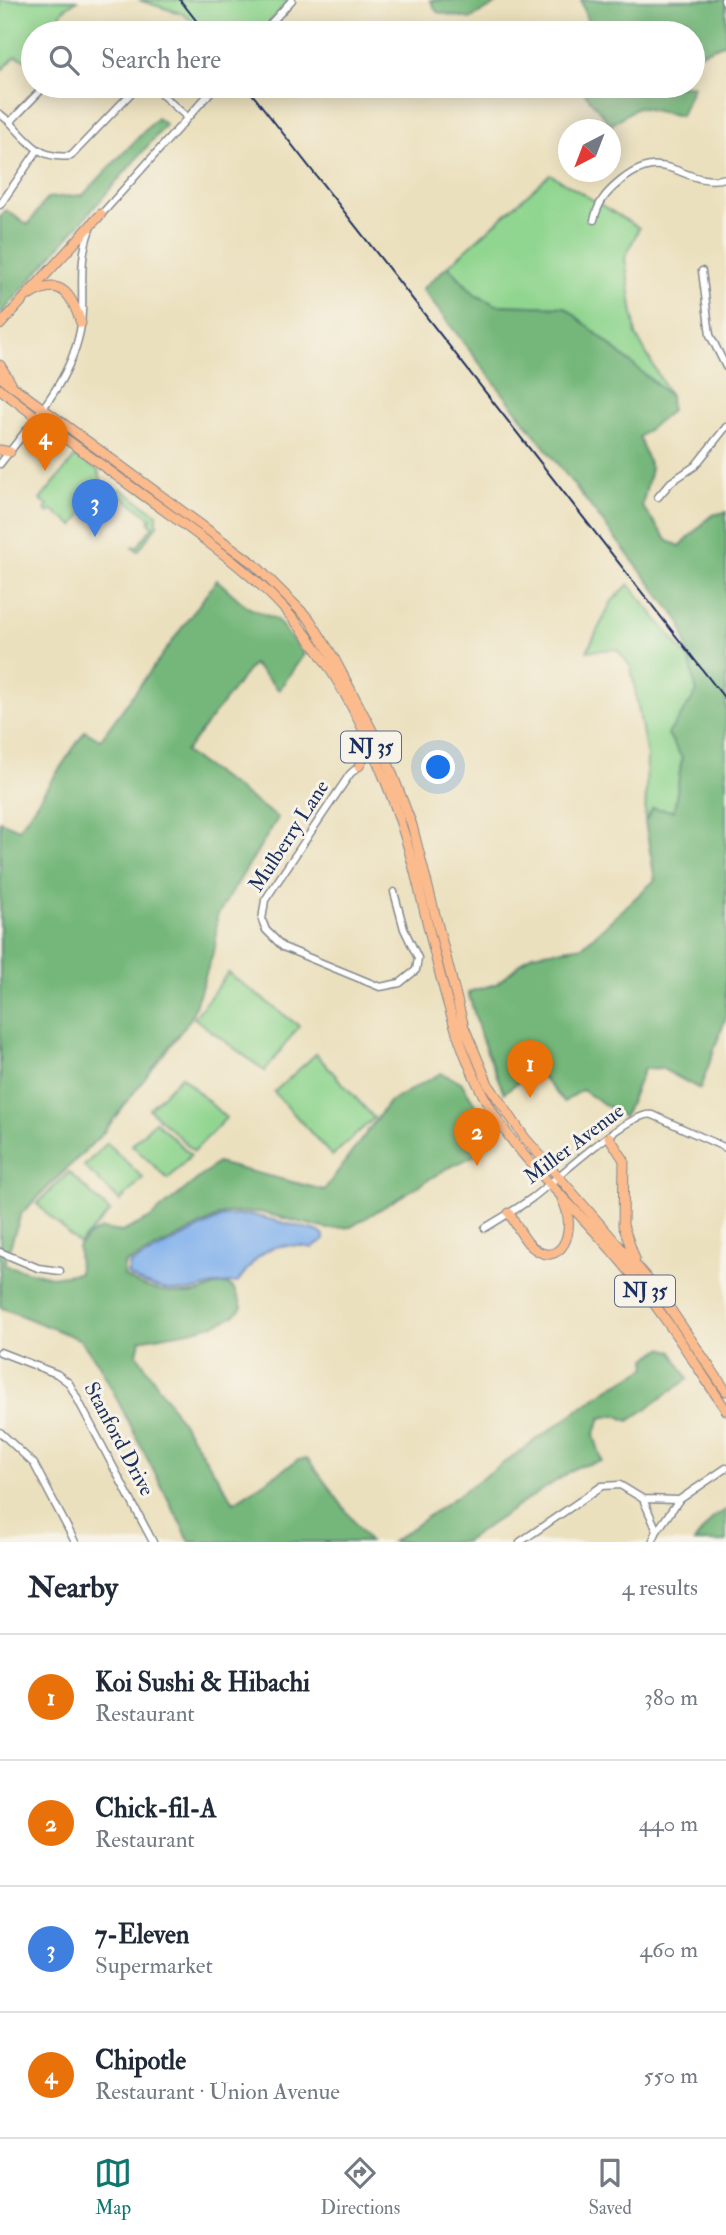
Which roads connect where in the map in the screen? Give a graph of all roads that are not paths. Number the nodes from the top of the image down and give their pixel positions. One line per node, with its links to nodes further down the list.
1 (292, 0): 2 (street)
2 (273, 21)
3 (33, 98): 9 (street)
4 (127, 98): 10 (street)
5 (166, 98): 8 (street)
6 (205, 98): 8 (street)
7 (0, 114): 9 (street)
8 (187, 117): 13 (street)
9 (10, 122): 10 (street)
10 (37, 151): 12 (street)
11 (726, 178): 14 (street)
12 (0, 205)
13 (101, 214): 16 (highway); 18 (street)
14 (594, 220)
15 (702, 271): 22 (street)
16 (20, 302): 17 (highway); 18 (highway)
17 (8, 315): 19 (highway); 20 (highway)
18 (81, 323): 26 (street)
19 (0, 325)
20 (0, 331)
21 (0, 365): 25 (highway)
22 (726, 367)
23 (0, 377): 25 (highway, NJ 35)
24 (0, 389): 26 (highway, NJ 35)
25 (16, 390): 26 (highway, NJ 35)
26 (38, 413): 28 (street); 31 (highway, NJ 35); 37 (highway, NJ 35)
27 (726, 427): 30 (street)
28 (5, 451): 29 (street)
29 (0, 464)
30 (658, 497)
31 (358, 718): 32 (highway); 33 (highway, NJ 35)
32 (359, 766): 33 (highway); 34 (street, Mulberry Lane)
33 (389, 790): 38 (highway, NJ 35)
34 (394, 892)
35 (609, 1137): 36 (street, Miller Avenue); 37 (street, Miller Avenue); 43 (highway)
36 (726, 1148)
37 (558, 1177): 38 (street, Miller Avenue); 43 (highway, NJ 35)
38 (550, 1184): 39 (highway, NJ 35); 40 (street, Miller Avenue)
39 (558, 1192): 40 (highway); 47 (highway, NJ 35)
40 (509, 1213): 41 (street, Miller Avenue)
41 (485, 1228)
42 (0, 1252): 44 (street)
43 (641, 1270): 46 (highway, NJ 35)
44 (60, 1271)
45 (0, 1352): 54 (street, Stanford Drive)
46 (726, 1391)
47 (726, 1410)
48 (0, 1432): 53 (street)
49 (726, 1468): 51 (street)
50 (643, 1499): 51 (street); 52 (street); 55 (street)
51 (679, 1500): 52 (street)
52 (657, 1531): 56 (street)
53 (75, 1542)
54 (153, 1542)
55 (520, 1542)
56 (652, 1542)

